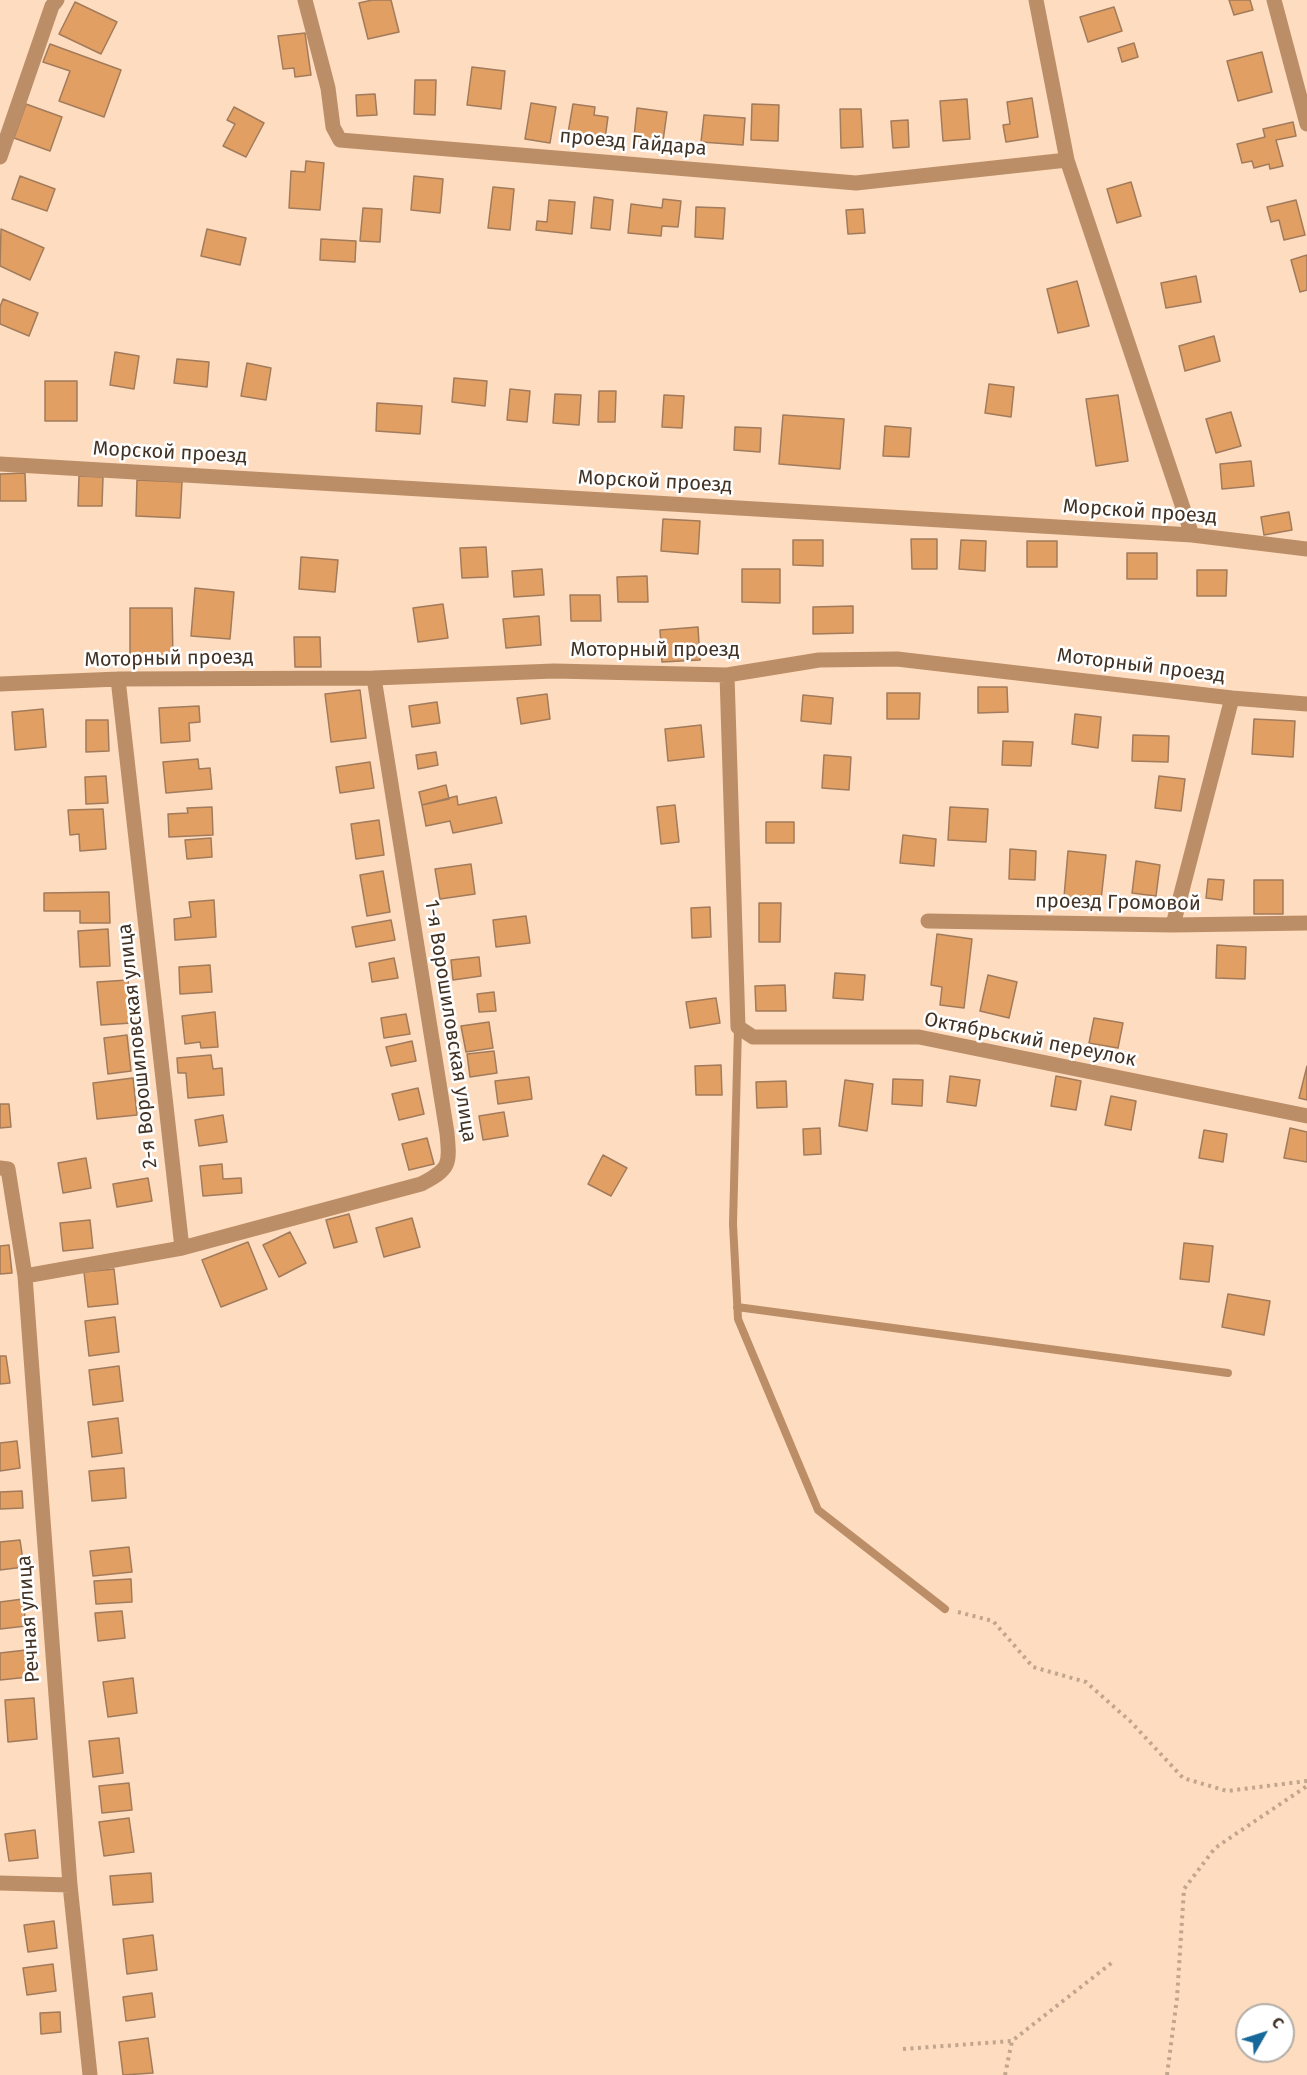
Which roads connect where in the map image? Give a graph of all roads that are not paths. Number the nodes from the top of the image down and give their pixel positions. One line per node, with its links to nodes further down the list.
1 (57, 0): 6 (street)
2 (305, 0): 7 (street, проезд Гайдара)
3 (1036, 0): 7 (street)
4 (1274, 0): 5 (street)
5 (1307, 124)
6 (0, 157)
7 (1067, 160): 9 (street)
8 (0, 464): 9 (street, Морской проезд)
9 (1192, 535): 10 (street, Морской проезд)
10 (1307, 549)
11 (727, 675): 12 (street, Моторный проезд); 15 (street, Моторный проезд); 20 (street)
12 (374, 678): 13 (street, Моторный проезд); 23 (street, 1-я Ворошиловская улица)
13 (118, 679): 14 (street, Моторный проезд); 23 (street, 2-я Ворошиловская улица)
14 (0, 684)
15 (1232, 698): 16 (street, Моторный проезд); 19 (street)
16 (1307, 704)
17 (928, 921): 19 (street, проезд Громовой)
18 (1307, 923): 19 (street, проезд Громовой)
19 (1173, 926)
20 (738, 1028): 21 (street, Октябрьский переулок); 25 (lane)
21 (1307, 1116)
22 (0, 1168): 24 (street, Речная улица)
23 (182, 1248): 24 (street)
24 (25, 1276): 29 (street, Речная улица)
25 (737, 1307): 26 (lane); 27 (lane)
26 (1228, 1373)
27 (945, 1609)
28 (0, 1883): 29 (street)
29 (70, 1885): 30 (street, Речная улица)
30 (90, 2075)

